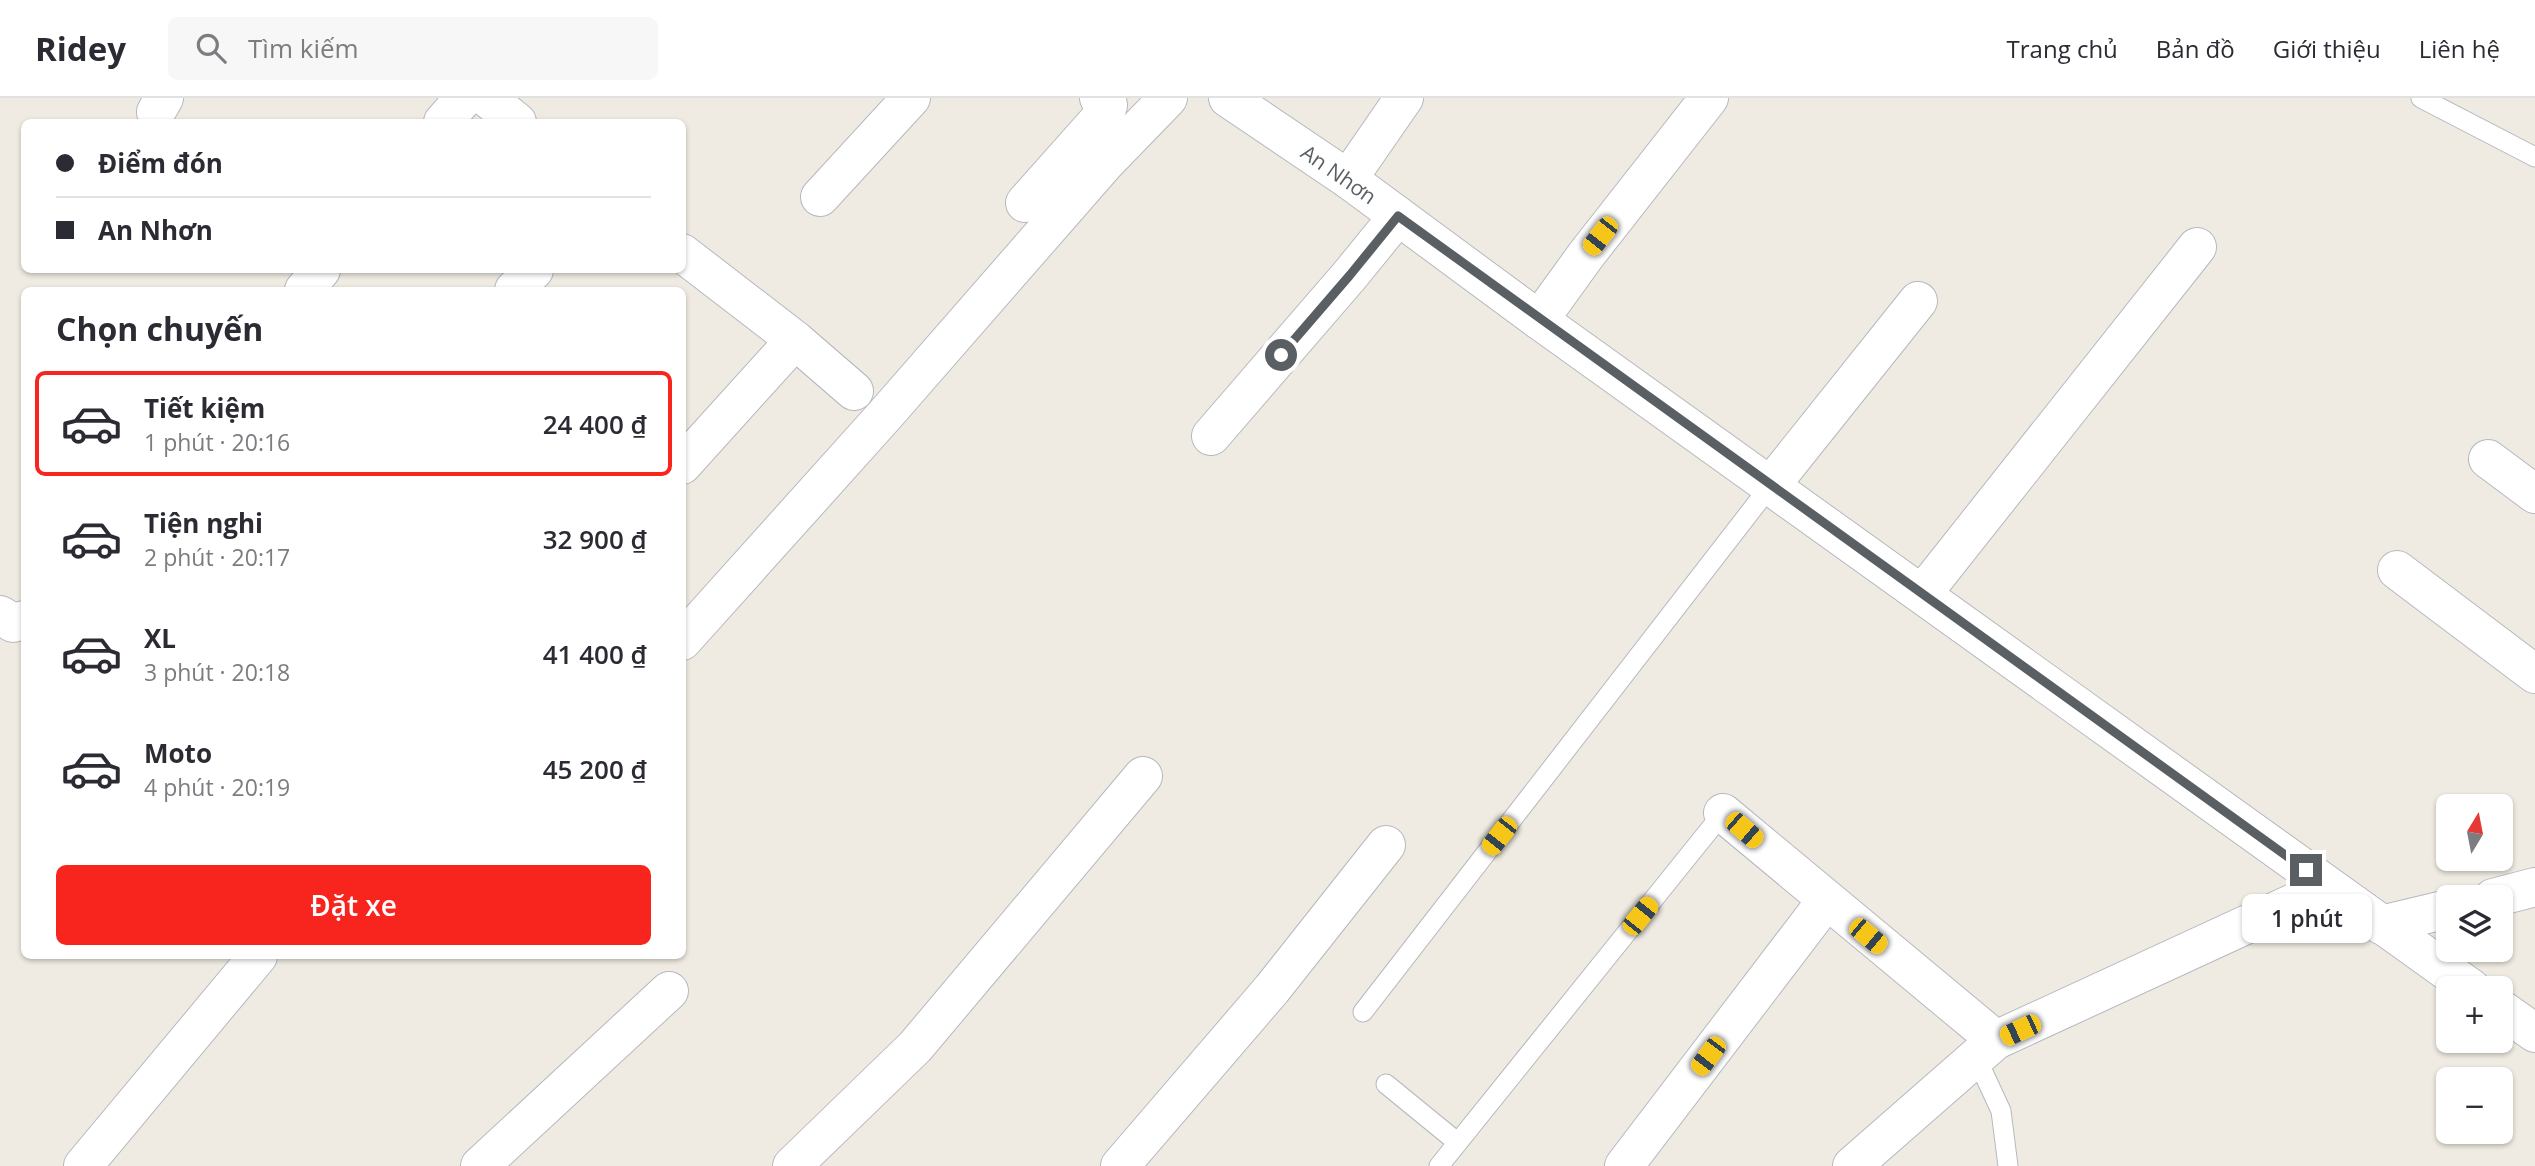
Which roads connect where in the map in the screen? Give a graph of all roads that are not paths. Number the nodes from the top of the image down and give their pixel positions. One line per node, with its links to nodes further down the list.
1 (464, 98): 10 (street)
2 (487, 98): 11 (street)
3 (911, 98): 14 (street)
4 (1099, 98): 15 (street)
5 (1168, 98): 36 (street)
6 (1227, 98): 13 (street, An Nhơn)
7 (1404, 98): 13 (street)
8 (1709, 98): 24 (street)
9 (2421, 98): 12 (lane)
10 (446, 119)
11 (513, 119)
12 (2535, 157)
13 (1348, 179): 16 (street, An Nhơn)
14 (820, 197)
15 (1025, 203)
16 (1398, 216): 24 (street, An Nhơn); 27 (street)
17 (2197, 247): 33 (street)
18 (686, 256): 25 (street)
19 (318, 273): 21 (street)
20 (531, 273): 22 (street)
21 (307, 287)
22 (517, 287)
23 (1919, 301): 30 (street)
24 (1539, 320): 30 (street, An Nhơn)
25 (796, 340): 26 (street); 29 (street)
26 (854, 391)
27 (1211, 436)
28 (2488, 459): 31 (street)
29 (686, 461)
30 (1771, 485): 33 (street, An Nhơn); 50 (lane)
31 (2535, 494)
32 (2397, 570): 37 (street)
33 (1923, 593): 41 (street, An Nhơn)
34 (0, 615): 35 (street)
35 (21, 621)
36 (686, 637)
37 (2535, 674)
38 (1143, 776): 58 (street)
39 (1723, 813): 44 (street); 55 (lane)
40 (1386, 845): 59 (street)
41 (2328, 887): 46 (street, An Nhơn); 53 (street)
42 (2535, 887): 43 (street)
43 (2513, 893)
44 (1826, 901): 53 (street); 61 (street)
45 (2436, 912): 46 (street)
46 (2381, 925): 48 (street, An Nhơn)
47 (256, 959): 56 (street)
48 (2454, 976)
49 (669, 991): 57 (street)
50 (1363, 1012)
51 (2513, 1017): 52 (street)
52 (2535, 1033)
53 (1986, 1049): 62 (street); 63 (lane)
54 (1386, 1084): 55 (lane)
55 (1457, 1142): 60 (lane)
56 (83, 1166)
57 (480, 1166)
58 (792, 1166)
59 (1120, 1166)
60 (1439, 1166)
61 (1624, 1166)
62 (1852, 1166)
63 (2008, 1166)

